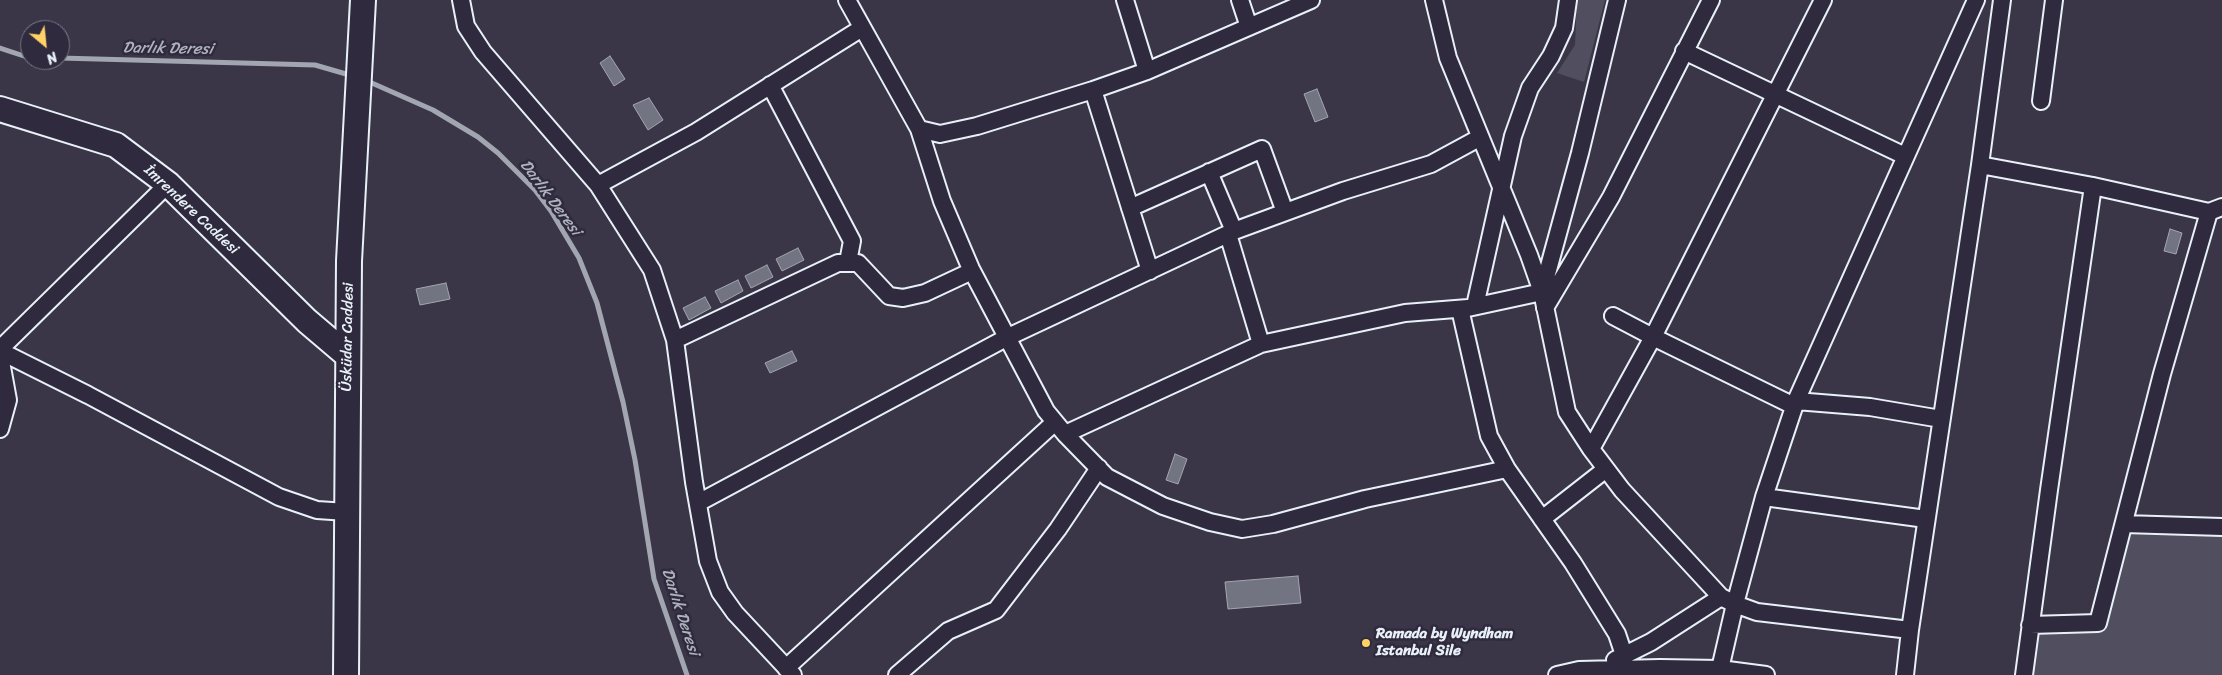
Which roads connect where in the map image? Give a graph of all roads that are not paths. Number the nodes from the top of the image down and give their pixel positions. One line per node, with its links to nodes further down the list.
1 (461, 0): 32 (street)
2 (1125, 0): 18 (street)
3 (1240, 0): 15 (street)
4 (1311, 0): 15 (street)
5 (1434, 0): 25 (street)
6 (1568, 0): 26 (street)
7 (1617, 0): 42 (street)
8 (1711, 0): 17 (street)
9 (1823, 0): 21 (street)
10 (1976, 0): 28 (street)
11 (2002, 0): 29 (street)
12 (2054, 0): 22 (street)
13 (849, 1): 16 (street)
14 (363, 11): 44 (main road, Üsküdar Caddesi)
15 (1249, 27): 18 (street)
16 (862, 28): 19 (street); 24 (street)
17 (1684, 51): 21 (street); 42 (street)
18 (1147, 71): 20 (street)
19 (770, 85): 32 (street); 39 (street)
20 (1093, 90): 24 (street); 35 (street)
21 (1776, 96): 28 (street); 47 (street)
22 (2041, 101)
23 (0, 109): 31 (main road, İmrendere Caddesi)
24 (919, 129): 40 (street)
25 (1479, 138): 27 (street); 37 (street)
26 (1510, 151): 27 (street); 34 (street)
27 (1486, 153): 34 (street)
28 (1905, 156): 54 (street)
29 (1980, 165): 33 (street); 55 (street)
30 (1209, 172): 35 (street); 37 (street); 38 (street)
31 (168, 184): 46 (main road, İmrendere Caddesi); 51 (street)
32 (598, 185): 49 (street)
33 (2093, 186): 36 (street); 70 (street)
34 (1502, 190): 42 (street); 43 (street)
35 (1130, 208): 41 (street)
36 (2215, 209): 67 (street)
37 (1285, 212): 38 (street)
38 (1231, 233): 41 (street); 50 (street)
39 (848, 262): 40 (street); 49 (street)
40 (972, 270): 48 (street)
41 (1150, 271): 48 (street)
42 (1543, 300): 43 (street); 58 (street)
43 (1467, 308): 50 (street); 60 (street)
44 (348, 310): 46 (main road); 52 (main road, Üsküdar Caddesi)
45 (1613, 316): 47 (street)
46 (307, 321): 52 (main road, İmrendere Caddesi)
47 (1652, 337): 54 (street); 58 (street)
48 (1006, 338): 56 (street); 63 (street)
49 (675, 340): 63 (street)
50 (1261, 344): 56 (street)
51 (0, 350): 64 (street)
52 (347, 355): 64 (main road, Üsküdar Caddesi)
53 (0, 356): 57 (street)
54 (1795, 403): 55 (street); 62 (street)
55 (1941, 419): 66 (street)
56 (1060, 428): 59 (street); 75 (street)
57 (0, 429)
58 (1591, 449): 61 (street)
59 (1099, 468): 60 (street); 77 (street)
60 (1507, 469): 65 (street)
61 (1606, 469): 65 (street); 69 (street)
62 (1764, 498): 66 (street); 69 (street)
63 (698, 503): 75 (street)
64 (347, 512): 76 (main road, Üsküdar Caddesi)
65 (1542, 519): 72 (street)
66 (1926, 519): 71 (street)
67 (2124, 524): 68 (street); 70 (street)
68 (2222, 527)
69 (1728, 600): 71 (street); 72 (street); 73 (street)
70 (2030, 625): 81 (street)
71 (1910, 630): 80 (street)
72 (1624, 655): 74 (street)
73 (1720, 669): 74 (street); 79 (street)
74 (1595, 670): 78 (street)
75 (790, 671)
76 (346, 675)
77 (897, 675)
78 (1557, 675)
79 (1766, 675)
80 (1905, 675)
81 (2024, 675)

